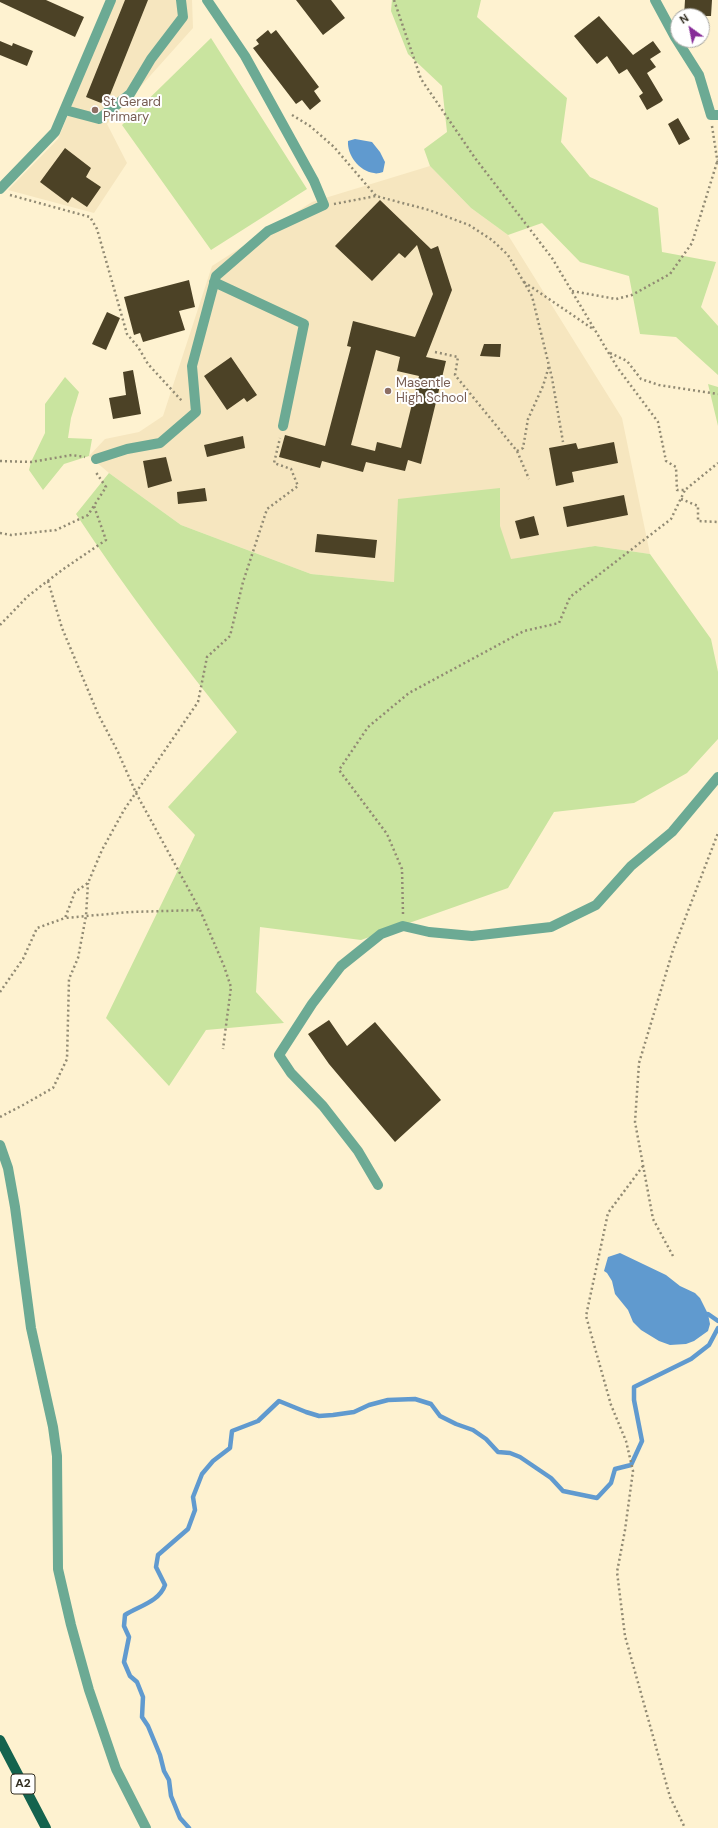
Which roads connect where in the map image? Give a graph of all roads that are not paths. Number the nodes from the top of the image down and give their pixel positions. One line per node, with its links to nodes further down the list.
1 (112, 0): 5 (street)
2 (181, 0): 5 (street)
3 (207, 0): 8 (street)
4 (655, 0): 6 (street)
5 (65, 110): 7 (street)
6 (714, 115)
7 (4, 192)
8 (214, 282): 9 (street); 10 (street)
9 (283, 426)
10 (96, 459)
11 (718, 777): 13 (street)
12 (0, 1145): 16 (street)
13 (378, 1185)
14 (0, 1740): 15 (main road, A2)
15 (46, 1828)
16 (146, 1828)

